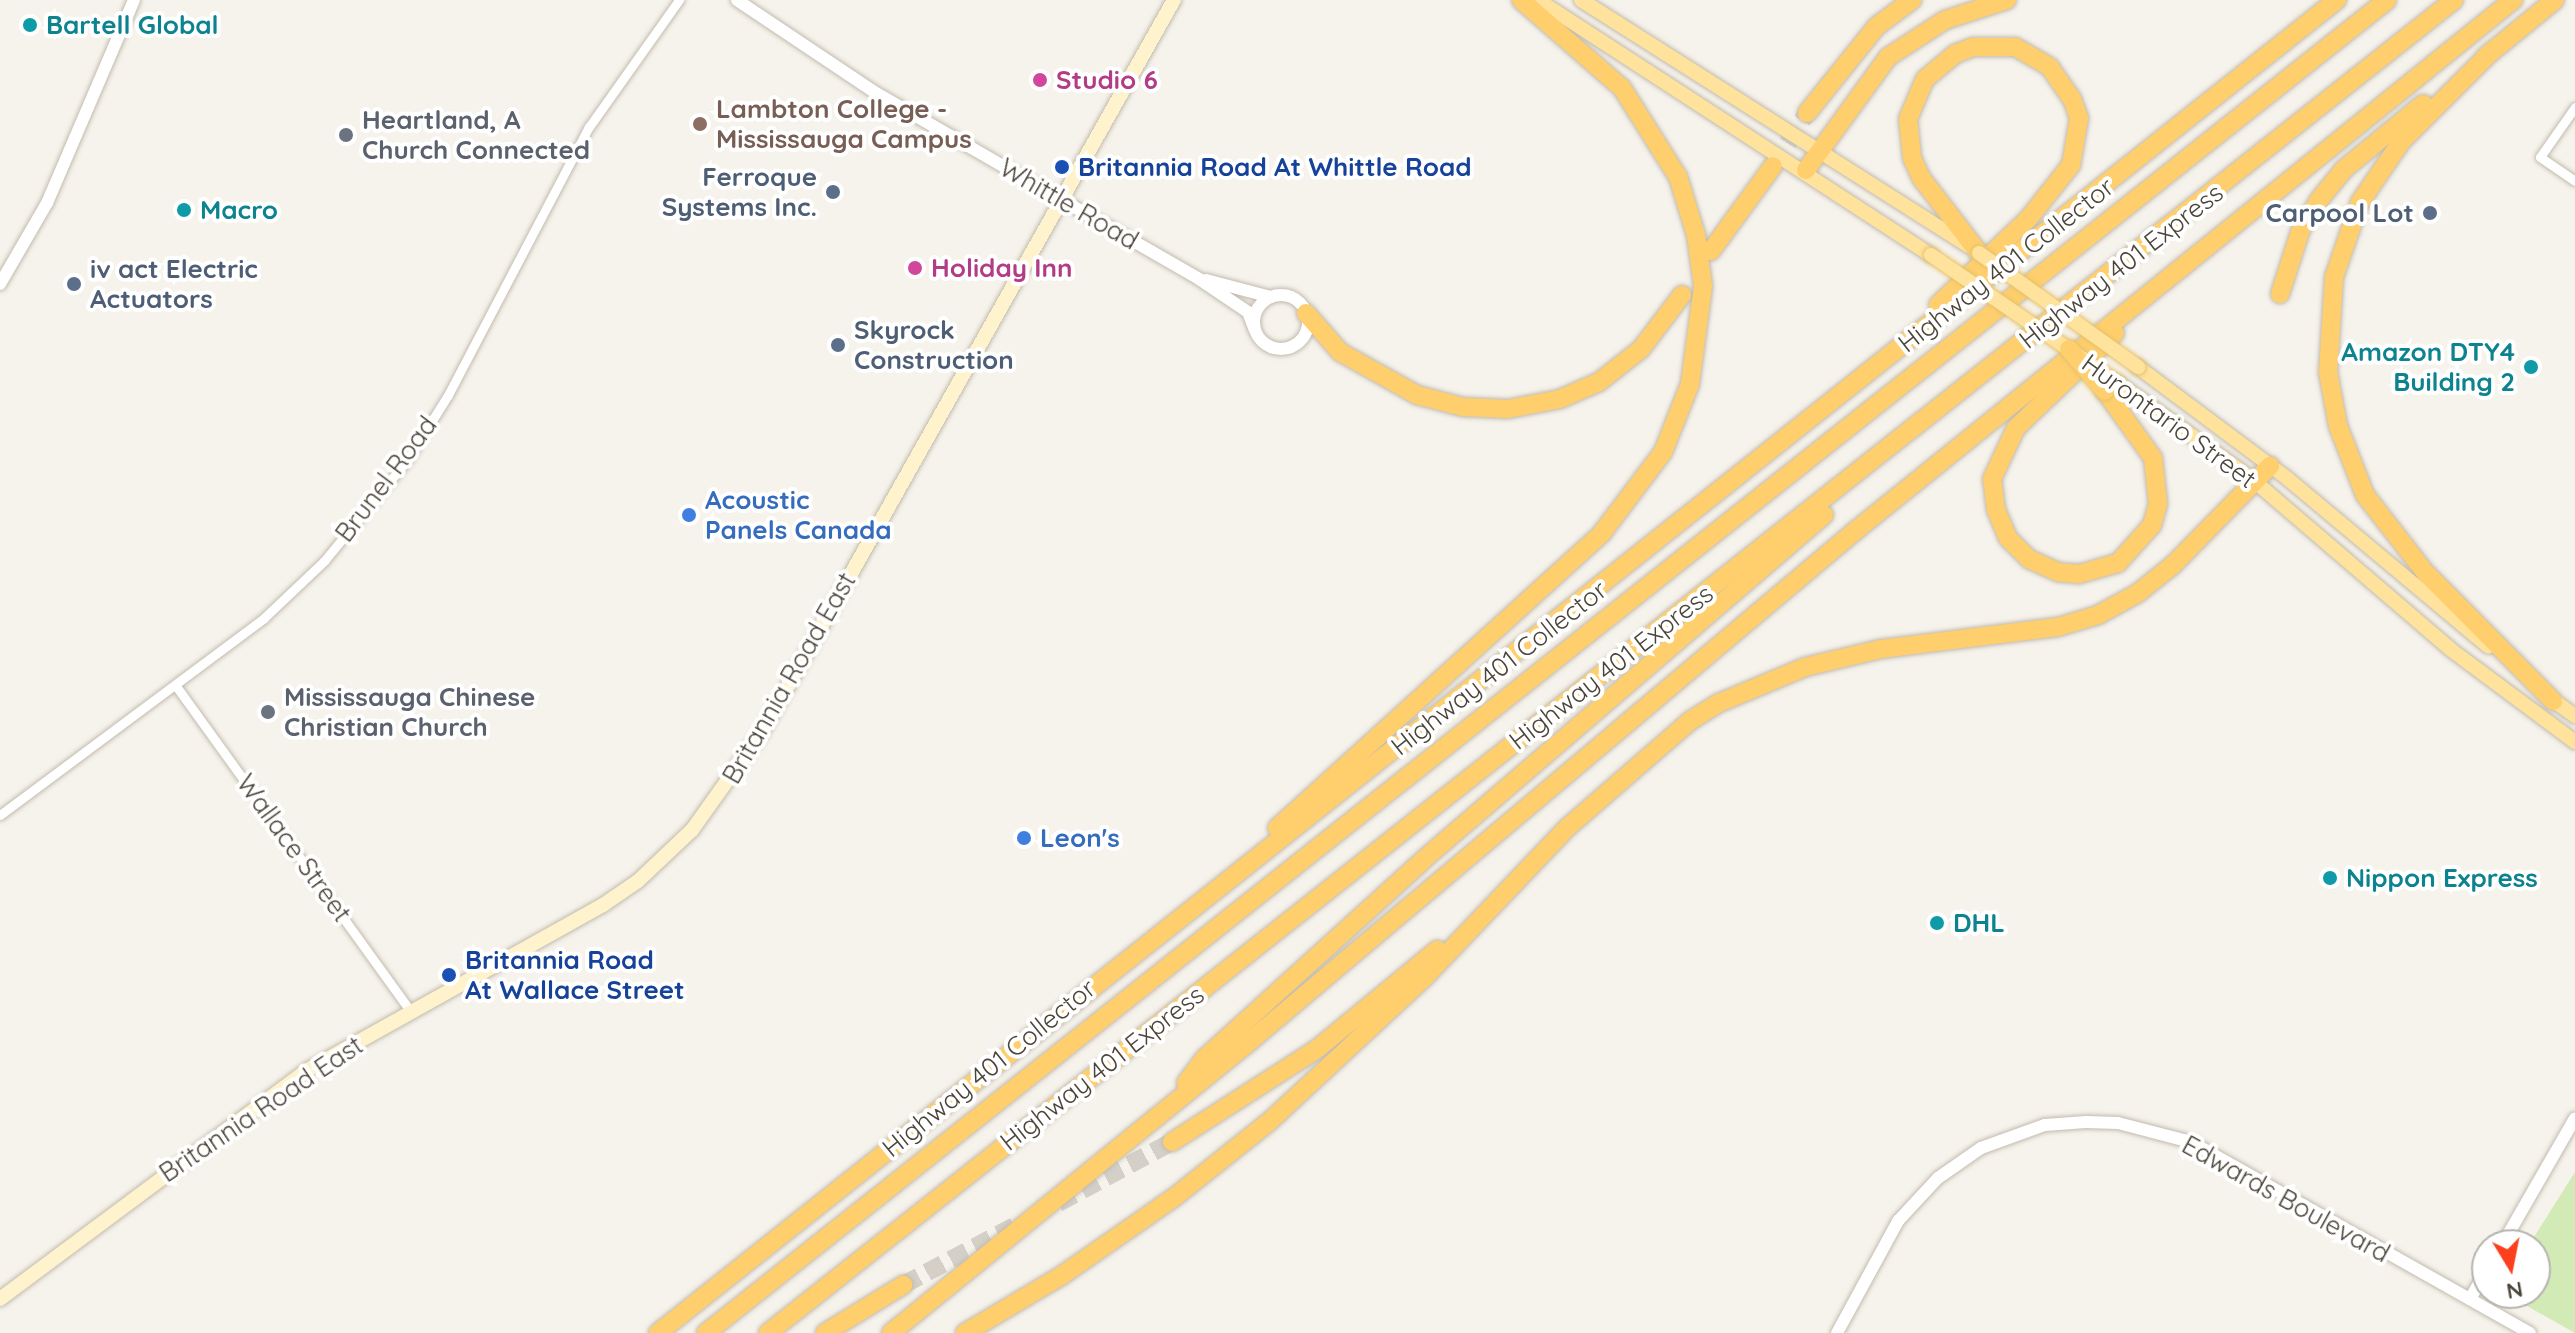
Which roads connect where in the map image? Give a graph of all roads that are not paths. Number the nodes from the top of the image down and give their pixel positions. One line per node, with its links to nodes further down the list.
1 (134, 0): 28 (street)
2 (679, 0): 40 (street, Brunel Road)
3 (737, 0): 22 (street, Whittle Road)
4 (1174, 0): 22 (main road, Britannia Road East)
5 (1521, 0): 46 (highway)
6 (1538, 0): 20 (main road, Hurontario Street)
7 (1581, 0): 18 (main road)
8 (1912, 0): 17 (highway)
9 (2007, 0): 18 (highway)
10 (2337, 0): 34 (highway, Highway 401 Collector)
11 (2387, 0): 56 (highway, Highway 401 Express)
12 (2454, 0): 36 (highway, Highway 401 Express)
13 (2513, 0): 26 (highway)
14 (2555, 0): 15 (highway)
15 (2492, 51): 29 (highway); 41 (highway)
16 (2575, 107): 21 (street)
17 (1807, 113)
18 (1820, 149): 20 (highway); 23 (main road)
19 (1773, 166): 24 (highway)
20 (1806, 170): 35 (main road, Hurontario Street, bridge)
21 (2575, 181)
22 (1061, 200): 27 (street, Whittle Road); 47 (main road, Britannia Road East)
23 (1958, 233): 25 (highway); 34 (highway)
24 (1711, 251)
25 (1979, 253): 38 (main road, Hurontario Street, bridge)
26 (2193, 253): 37 (highway); 48 (highway)
27 (1199, 279): 31 (street, Whittle Road); 33 (street, Whittle Road)
28 (0, 284)
29 (2280, 294)
30 (1682, 295): 32 (highway)
31 (1271, 297): 32 (street); 33 (street)
32 (1306, 313): 33 (street)
33 (1255, 330)
34 (1922, 331): 46 (highway, Highway 401 Collector)
35 (2069, 349): 37 (highway, bridge)
36 (1971, 384): 48 (highway); 57 (highway, Highway 401 Express)
37 (2111, 387): 39 (main road, Hurontario Street)
38 (2270, 466): 39 (highway); 41 (main road, Hurontario Street)
39 (2252, 479): 43 (main road, Hurontario Street); 45 (highway)
40 (176, 686): 44 (street, Brunel Road); 47 (street, Wallace Street)
41 (2553, 701): 42 (main road, Hurontario Street)
42 (2575, 716)
43 (2575, 742)
44 (0, 815)
45 (1497, 899): 50 (highway); 60 (highway)
46 (1179, 916): 55 (highway, Highway 401 Collector)
47 (410, 1011): 53 (main road, Britannia Road East)
48 (1170, 1104): 59 (highway)
49 (2575, 1118): 51 (street)
50 (1172, 1142)
51 (2511, 1229)
52 (903, 1285): 58 (highway)
53 (0, 1299)
54 (2470, 1299): 61 (street, Edwards Boulevard); 62 (street, Edwards Boulevard)
55 (658, 1333)
56 (706, 1333)
57 (768, 1333)
58 (825, 1333)
59 (891, 1333)
60 (965, 1333)
61 (1837, 1333)
62 (2530, 1333)

